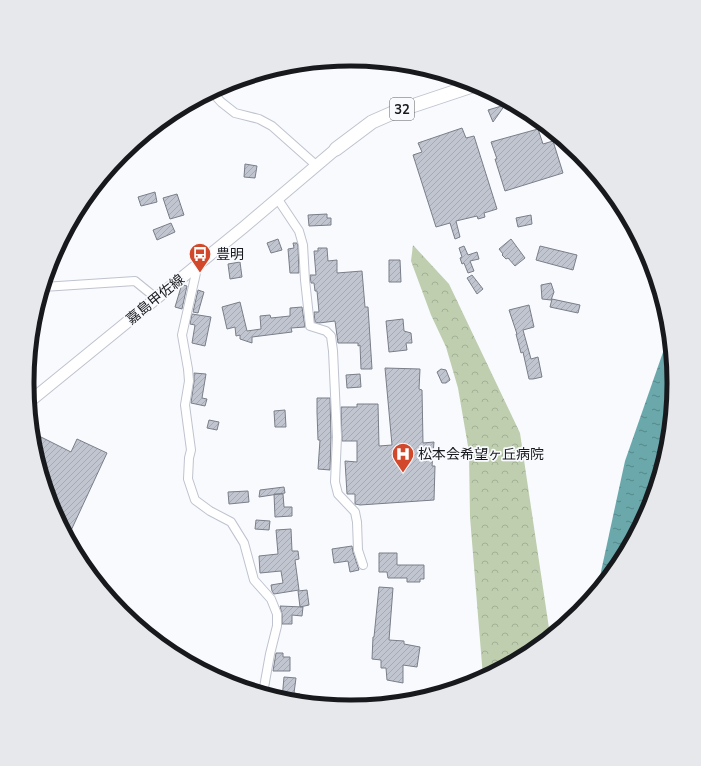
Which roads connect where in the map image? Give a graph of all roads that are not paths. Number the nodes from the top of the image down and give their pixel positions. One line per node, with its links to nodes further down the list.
1 (464, 88): 3 (main road, 32)
2 (216, 97): 4 (street)
3 (336, 149): 4 (main road, 嘉島甲佐線)
4 (317, 166): 5 (main road, 嘉島甲佐線)
5 (277, 198): 6 (main road, 嘉島甲佐線); 10 (street)
6 (198, 264): 8 (main road, 嘉島甲佐線); 11 (street)
7 (49, 287): 8 (street)
8 (156, 298): 9 (main road, 嘉島甲佐線)
9 (35, 397)
10 (362, 565)
11 (264, 687)

